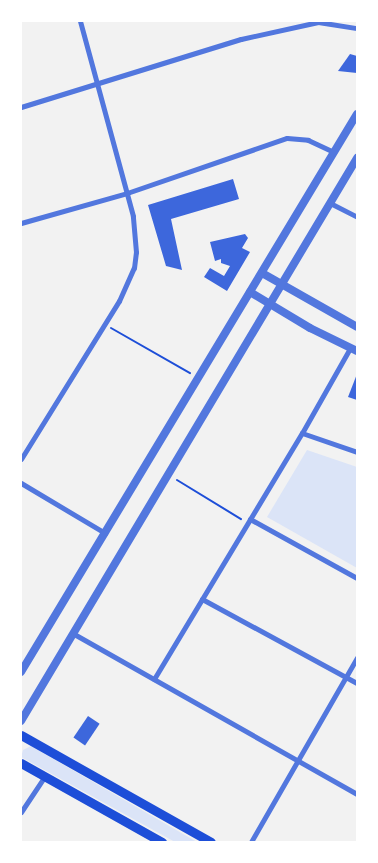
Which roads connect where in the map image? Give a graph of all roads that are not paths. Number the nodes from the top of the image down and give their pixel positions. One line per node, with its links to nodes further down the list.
1 (80, 21): 3 (street)
2 (357, 28): 3 (street)
3 (97, 83): 4 (street); 8 (street)
4 (21, 107)
5 (357, 114): 6 (street)
6 (334, 152): 8 (street); 12 (street)
7 (357, 158): 9 (street)
8 (127, 194): 11 (street); 20 (street)
9 (330, 203): 10 (street); 13 (street)
10 (357, 217)
11 (21, 223)
12 (262, 273): 13 (street); 14 (street)
13 (281, 286): 15 (street); 16 (street)
14 (250, 292): 15 (street); 23 (street)
15 (270, 305): 17 (street); 26 (street)
16 (357, 327)
17 (353, 349): 18 (street)
18 (302, 433): 19 (street); 22 (street)
19 (357, 452)
20 (21, 459)
21 (21, 483): 23 (street)
22 (249, 521): 24 (street); 25 (street)
23 (105, 533): 28 (street)
24 (357, 578)
25 (202, 599): 29 (street); 30 (street)
26 (74, 634): 30 (street); 32 (street)
27 (357, 658): 29 (street)
28 (21, 672)
29 (346, 677): 31 (street); 34 (street)
30 (154, 679): 34 (street)
31 (357, 683)
32 (21, 720)
33 (21, 735): 40 (main road)
34 (298, 761): 37 (street); 41 (street)
35 (21, 762): 36 (main road)
36 (45, 776): 38 (street); 39 (main road)
37 (357, 794)
38 (21, 812)
39 (162, 842)
40 (210, 842)
41 (251, 842)

